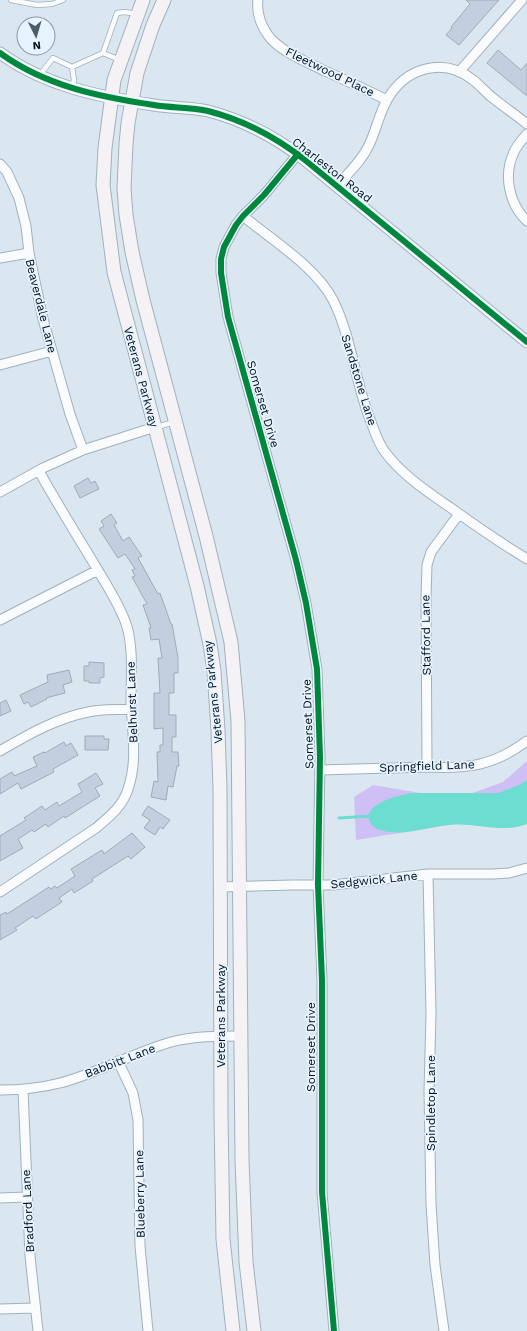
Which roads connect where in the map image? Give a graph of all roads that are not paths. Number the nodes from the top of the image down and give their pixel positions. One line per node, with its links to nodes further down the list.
1 (11, 0): 2 (lane)
2 (63, 0)
3 (143, 0): 7 (main road, Veterans Parkway)
4 (164, 0): 17 (main road, Veterans Parkway)
5 (258, 0): 16 (street, Fleetwood Place)
6 (522, 0): 12 (street)
7 (138, 14): 9 (lane); 10 (main road, Veterans Parkway)
8 (0, 53): 13 (street, Charleston Road)
9 (103, 53): 10 (lane); 11 (lane)
10 (121, 60): 15 (main road, Veterans Parkway)
11 (72, 67): 13 (lane); 14 (lane)
12 (459, 72): 16 (street); 18 (street)
13 (39, 76): 14 (street, Charleston Road)
14 (71, 89): 15 (street, Charleston Road)
15 (112, 97): 17 (street, Charleston Road); 31 (main road, Veterans Parkway)
16 (387, 100): 22 (street)
17 (133, 101): 20 (street, Charleston Road); 30 (main road, Veterans Parkway)
18 (527, 124)
19 (527, 134): 24 (street)
20 (298, 154): 22 (street, Charleston Road); 23 (street, Somerset Drive)
21 (0, 164): 25 (street, Beaverdale Lane)
22 (337, 186): 27 (street, Charleston Road)
23 (242, 216): 35 (street, Sandstone Lane); 43 (street, Somerset Drive)
24 (527, 222)
25 (28, 253): 26 (street); 28 (street, Beaverdale Lane)
26 (0, 258)
27 (527, 342)
28 (52, 351): 29 (street); 32 (street, Beaverdale Lane)
29 (0, 365)
30 (174, 422): 31 (lane); 48 (main road, Veterans Parkway)
31 (155, 427): 32 (street); 47 (main road, Veterans Parkway)
32 (83, 450): 33 (street)
33 (39, 471): 34 (street); 37 (street, Belhurst Lane)
34 (0, 492)
35 (459, 514): 36 (street, Sandstone Lane); 42 (street, Stafford Lane)
36 (527, 559)
37 (98, 570): 38 (street); 39 (street, Belhurst Lane)
38 (0, 620)
39 (132, 709): 41 (street); 49 (street, Belhurst Lane)
40 (527, 742): 42 (street, Springfield Lane)
41 (0, 751)
42 (428, 767): 43 (street, Springfield Lane)
43 (320, 770): 46 (street, Somerset Drive)
44 (526, 870): 45 (street, Sedgwick Lane)
45 (428, 874): 46 (street, Sedgwick Lane); 64 (street, Spindletop Lane)
46 (318, 885): 48 (street, Sedgwick Lane); 63 (street, Somerset Drive)
47 (220, 887): 48 (street, Sedgwick Lane); 50 (main road, Veterans Parkway)
48 (240, 887): 51 (main road, Veterans Parkway)
49 (0, 892)
50 (221, 1036): 51 (street, Babbitt Lane); 52 (street, Babbitt Lane); 61 (main road, Veterans Parkway)
51 (241, 1036): 62 (main road, Veterans Parkway)
52 (118, 1061): 54 (street, Babbitt Lane); 60 (street, Blueberry Lane)
53 (0, 1090): 54 (street, Babbitt Lane)
54 (24, 1090): 55 (street, Bradford Lane)
55 (26, 1197): 56 (street); 57 (street, Bradford Lane)
56 (0, 1198)
57 (35, 1308): 58 (street); 59 (street, Bradford Lane)
58 (0, 1309)
59 (38, 1331)
60 (148, 1331)
61 (233, 1331)
62 (254, 1331)
63 (334, 1331)
64 (444, 1331)

